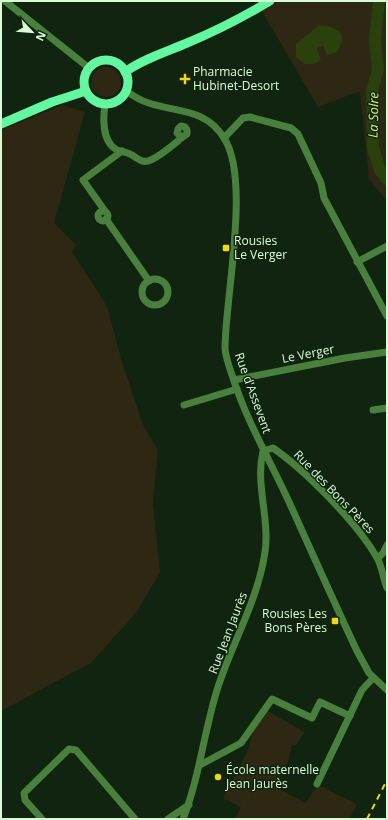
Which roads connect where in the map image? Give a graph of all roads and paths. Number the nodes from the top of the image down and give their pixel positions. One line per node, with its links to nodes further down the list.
1 (5, 1): 3 (street)
2 (270, 1): 4 (main road)
3 (89, 68): 4 (main road); 5 (main road)
4 (125, 72): 6 (main road)
5 (86, 91): 7 (main road); 8 (main road)
6 (126, 91): 7 (main road); 10 (street, Rue d'Assevent)
7 (105, 104): 11 (street)
8 (1, 124)
9 (184, 136): 11 (street)
10 (224, 138): 13 (street); 17 (street, Rue d'Assevent)
11 (122, 151): 14 (street)
12 (387, 246): 13 (street)
13 (357, 262): 15 (street)
14 (149, 281)
15 (386, 313)
16 (387, 352): 17 (street, Le Verger)
17 (234, 380): 18 (street, Rue d'Assevent)
18 (236, 389): 19 (street); 22 (street, Rue d'Assevent)
19 (184, 405)
20 (387, 408): 21 (street)
21 (373, 410)
22 (263, 451): 24 (street, Rue des Bons Pères); 26 (street, Rue d'Assevent); 29 (street, Rue Jean Jaurès)
23 (387, 545): 24 (street)
24 (378, 558): 25 (street, Rue des Bons Pères)
25 (387, 588)
26 (373, 678): 27 (street, Rue d'Assevent); 28 (street)
27 (387, 690)
28 (350, 716): 29 (street); 30 (street)
29 (200, 765): 31 (street, Rue Jean Jaurès)
30 (317, 784)
31 (189, 805): 34 (street); 35 (street, Rue Jean Jaurès)
32 (42, 819): 33 (street)
33 (135, 819)
34 (168, 819)
35 (183, 819)

